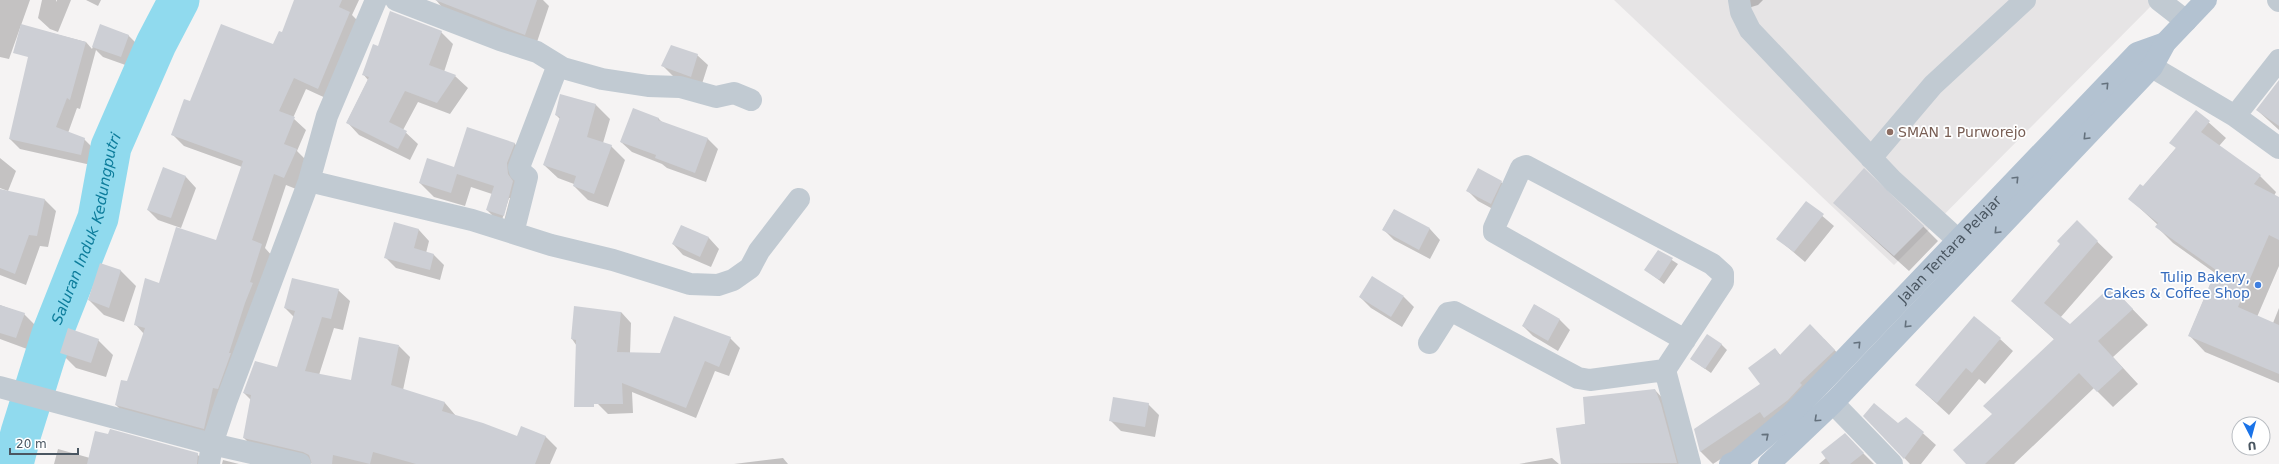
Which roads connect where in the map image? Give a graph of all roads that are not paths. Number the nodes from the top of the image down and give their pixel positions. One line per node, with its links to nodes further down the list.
1 (376, 0): 16 (street)
2 (396, 0): 10 (street)
3 (1739, 0): 15 (street)
4 (2025, 0): 15 (street)
5 (2159, 0): 7 (street)
6 (2206, 0): 7 (main road, Jalan Tentara Pelajar)
7 (2186, 22): 8 (main road, Jalan Tentara Pelajar)
8 (2165, 43): 11 (main road, Jalan Tentara Pelajar); 19 (main road, Jalan Tentara Pelajar, one-way to 8)
9 (2279, 60): 13 (street)
10 (558, 64): 12 (street); 18 (street)
11 (2152, 67): 13 (street); 24 (main road, Jalan Tentara Pelajar, one-way to 24)
12 (751, 100)
13 (2235, 116): 14 (street)
14 (2279, 148)
15 (1871, 158): 19 (street)
16 (309, 182): 18 (street); 25 (street)
17 (799, 199): 18 (street)
18 (513, 233)
19 (1958, 240): 26 (main road, Jalan Tentara Pelajar, one-way to 19)
20 (1685, 340): 20 (street); 22 (street)
21 (1429, 343): 22 (street)
22 (1665, 370): 28 (street)
23 (0, 387): 25 (street)
24 (1833, 404): 29 (main road, Jalan Tentara Pelajar, one-way to 29); 30 (street)
25 (210, 454): 27 (street)
26 (1734, 463)
27 (300, 464)
28 (1690, 464)
29 (1769, 464)
30 (1892, 464)

